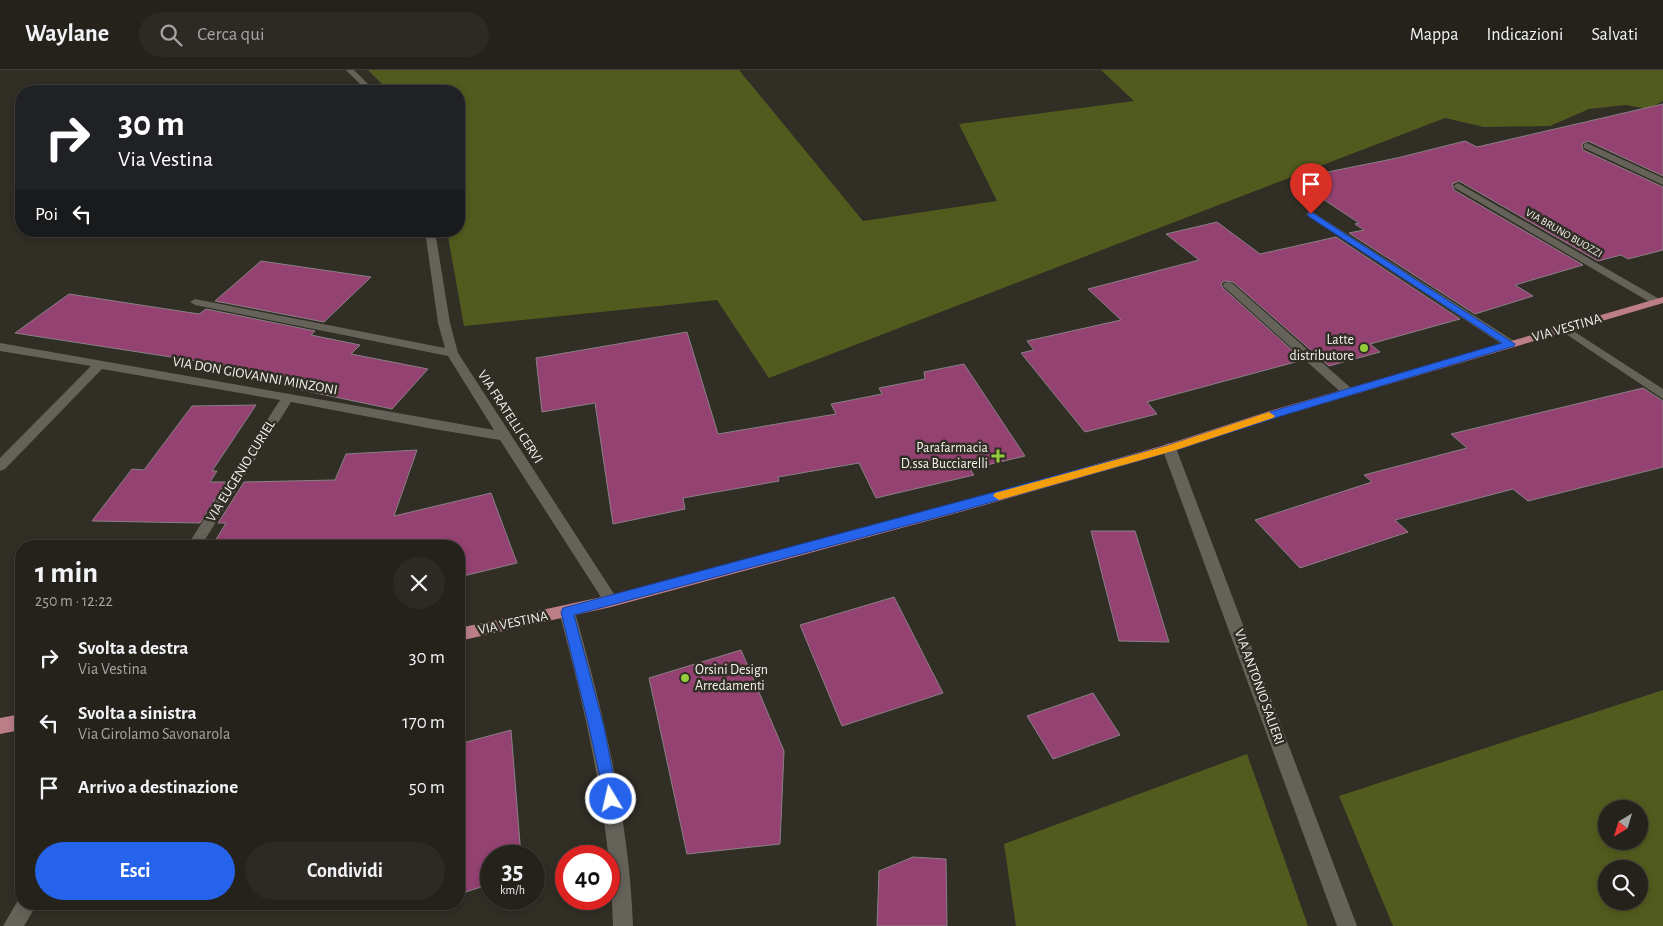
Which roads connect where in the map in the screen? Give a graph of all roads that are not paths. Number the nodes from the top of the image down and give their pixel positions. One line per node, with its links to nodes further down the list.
1 (350, 70): 2 (street)
2 (365, 85)
3 (1587, 146): 4 (street)
4 (1663, 182)
5 (1458, 186): 9 (street, VIA BRUNO BUOZZI)
6 (1311, 214): 12 (street)
7 (431, 237): 14 (street, VIA FRATELLI CERVI)
8 (1228, 285): 16 (street)
9 (1660, 301): 11 (main road, VIA VESTINA)
10 (195, 302): 14 (street)
11 (1564, 328): 12 (main road, VIA VESTINA); 17 (street)
12 (1510, 344): 16 (main road, VIA VESTINA)
13 (0, 347): 15 (street, VIA DON GIOVANNI MINZONI)
14 (452, 353): 19 (street, VIA FRATELLI CERVI)
15 (100, 364): 18 (street, VIA DON GIOVANNI MINZONI); 21 (street)
16 (1348, 392): 20 (main road, VIA VESTINA)
17 (1663, 395)
18 (288, 397): 19 (street, VIA DON GIOVANNI MINZONI); 22 (street, VIA EUGENIO CURIEL)
19 (505, 436): 23 (street, VIA FRATELLI CERVI)
20 (1169, 448): 23 (main road, VIA VESTINA); 31 (street, VIA ANTONIO SALIERI)
21 (0, 466)
22 (198, 540)
23 (611, 601): 24 (main road, VIA VESTINA)
24 (567, 612): 25 (main road, VIA VESTINA); 30 (street)
25 (465, 634)
26 (15, 723): 27 (main road)
27 (0, 726)
28 (23, 910): 29 (street)
29 (13, 926)
30 (623, 926)
31 (1347, 926)

